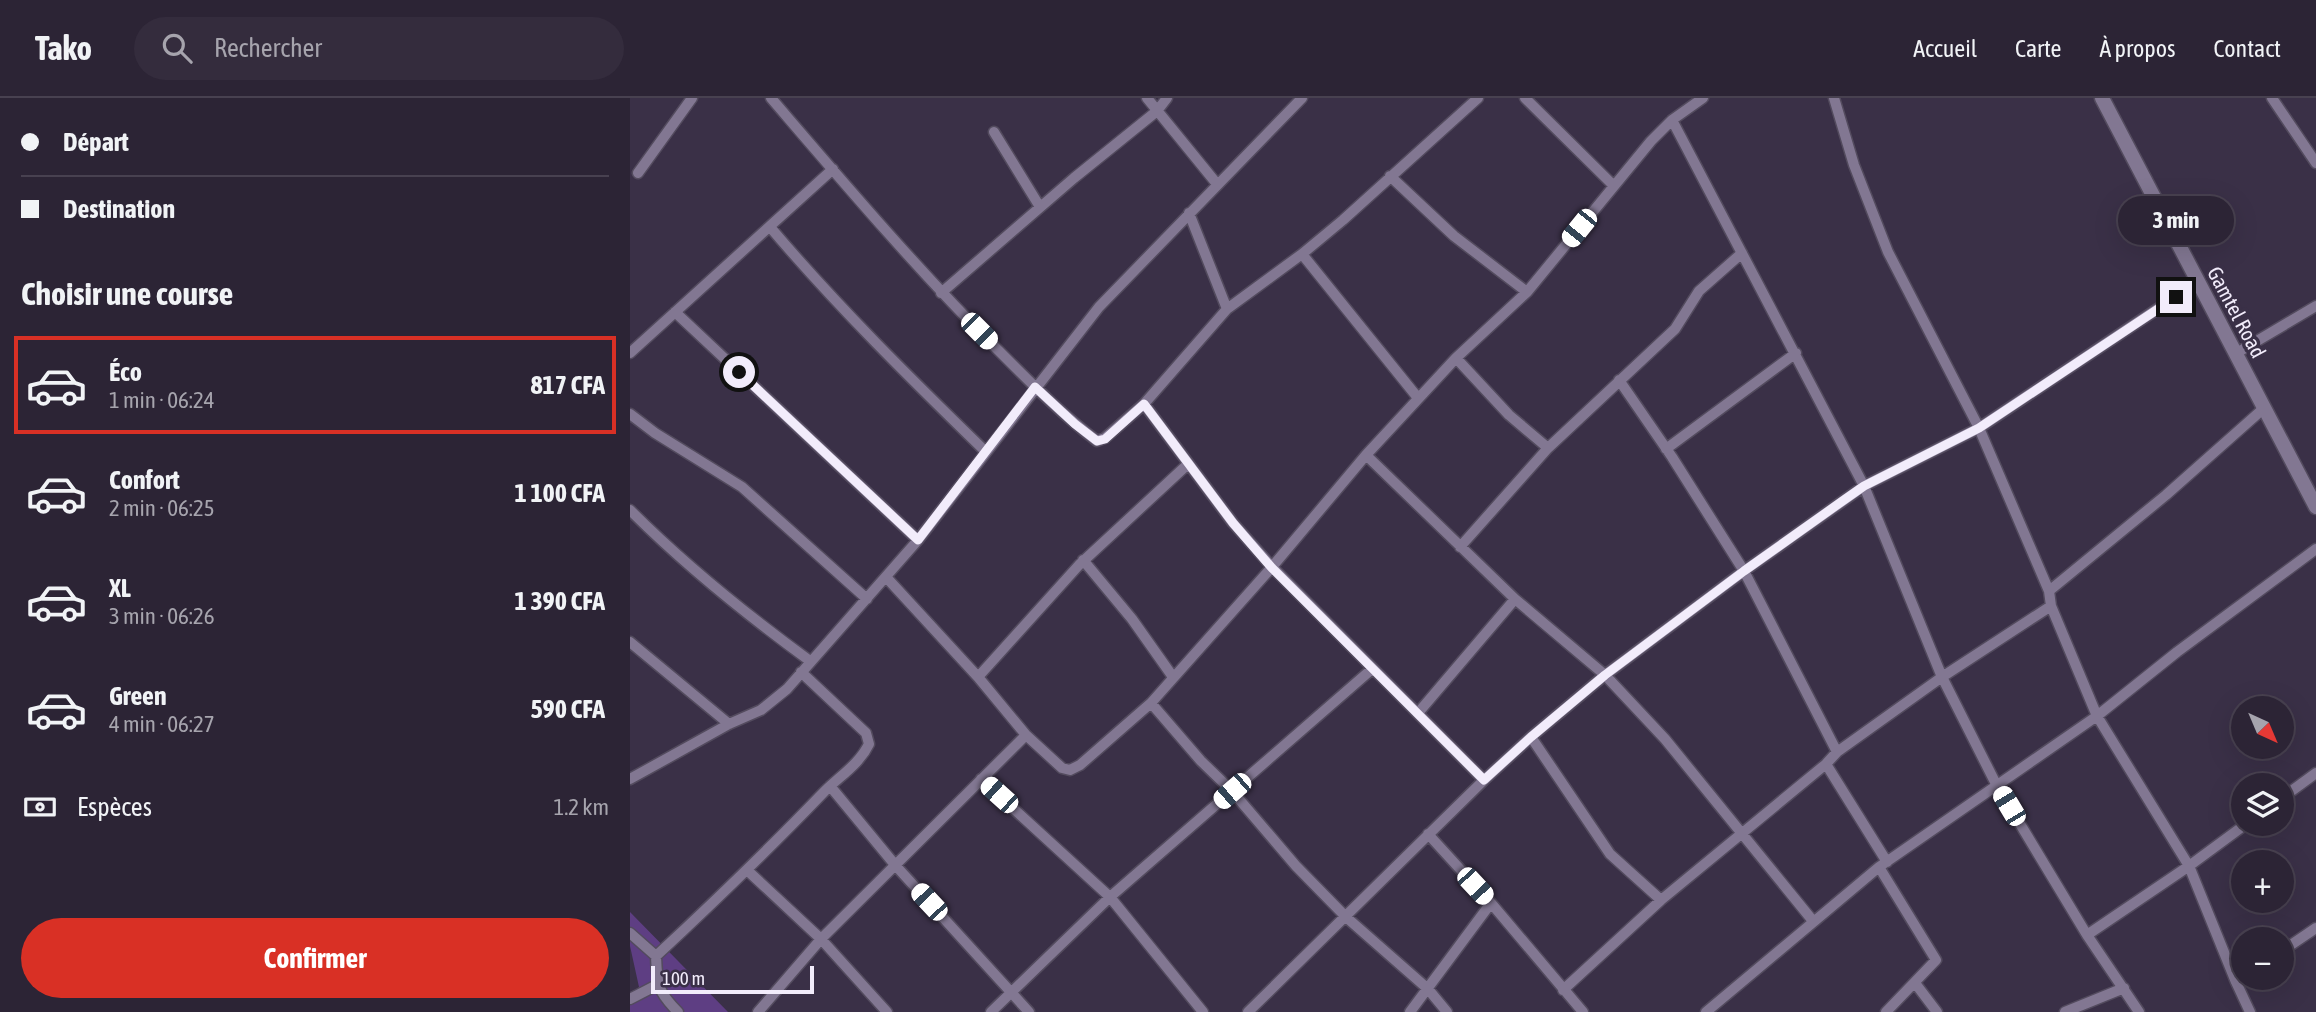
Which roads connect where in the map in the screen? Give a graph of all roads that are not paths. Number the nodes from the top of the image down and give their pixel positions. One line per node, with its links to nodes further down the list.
1 (771, 98): 16 (street)
2 (1147, 98): 12 (street)
3 (1167, 98): 12 (street)
4 (1302, 98): 19 (street)
5 (1478, 98): 18 (street)
6 (1525, 98): 20 (street)
7 (1702, 98): 13 (street)
8 (1834, 98): 42 (street)
9 (2102, 98): 26 (street, Gamtel Road)
10 (2272, 98): 15 (street)
11 (688, 99): 17 (street)
12 (1157, 111): 19 (street); 21 (street)
13 (1672, 120): 20 (street); 24 (street)
14 (994, 132): 21 (street)
15 (2316, 163)
16 (833, 169): 23 (street); 28 (street)
17 (638, 173)
18 (1390, 176): 25 (street); 27 (street)
19 (1217, 184): 22 (street)
20 (1614, 185): 27 (street)
21 (1040, 207): 28 (street)
22 (1189, 213): 30 (street); 37 (street)
23 (769, 227): 31 (street); 45 (street)
24 (1742, 253): 33 (street); 36 (street)
25 (1302, 254): 30 (street); 38 (street)
26 (2198, 282): 34 (street, Gamtel Road); 42 (street)
27 (1527, 292): 35 (street)
28 (941, 293): 37 (street)
29 (2316, 306): 34 (street)
30 (1227, 309): 39 (street)
31 (675, 312): 32 (street); 52 (street)
32 (630, 353)
33 (1796, 353): 44 (street); 49 (street)
34 (2235, 354): 40 (street, Gamtel Road)
35 (1456, 358): 38 (street); 43 (street)
36 (1619, 380): 43 (street); 44 (street)
37 (1035, 387): 39 (street); 45 (street)
38 (1418, 398): 46 (street)
39 (1144, 404): 47 (street)
40 (2263, 409): 48 (street, Gamtel Road); 59 (street)
41 (630, 414): 60 (street)
42 (1979, 428): 49 (street); 59 (street)
43 (1548, 448): 53 (street)
44 (1666, 449): 57 (street)
45 (985, 452): 52 (street)
46 (1366, 455): 53 (street); 56 (street)
47 (1188, 464): 55 (street); 56 (street)
48 (2311, 485): 50 (street, Gamtel Road)
49 (1864, 486): 57 (street); 70 (street)
50 (2316, 508)
51 (630, 510): 64 (street)
52 (918, 540): 58 (street)
53 (1460, 547): 61 (street)
54 (2316, 549): 73 (street)
55 (1083, 560): 68 (street); 69 (street)
56 (1272, 568): 65 (street); 69 (street)
57 (1744, 571): 67 (street); 77 (street)
58 (886, 577): 60 (street); 68 (street)
59 (2049, 591): 62 (street)
60 (867, 599): 64 (street)
61 (1515, 599): 67 (street); 72 (street)
62 (2051, 606): 70 (street); 73 (street)
63 (630, 642): 74 (street)
64 (810, 661): 66 (street)
65 (1372, 668): 72 (street); 86 (street)
66 (801, 672): 74 (street); 84 (street)
67 (1605, 675): 76 (street); 87 (street)
68 (978, 677): 75 (street)
69 (1173, 677): 71 (street)
70 (1942, 677): 77 (street); 83 (street)
71 (1151, 703): 75 (street); 86 (street)
72 (1418, 713): 82 (street)
73 (2097, 716): 83 (street); 92 (street)
74 (729, 724): 80 (street)
75 (1026, 735): 81 (street)
76 (1531, 737): 82 (street); 95 (street)
77 (1837, 751): 78 (street)
78 (1826, 764): 87 (street); 90 (street)
79 (2316, 773): 85 (street)
80 (630, 779)
81 (981, 779): 91 (street); 94 (street)
82 (1484, 780): 88 (street)
83 (1996, 784): 90 (street); 101 (street)
84 (830, 786): 91 (street); 93 (street)
85 (2294, 789)
86 (1232, 791): 94 (street); 97 (street)
87 (1743, 833): 95 (street); 98 (street)
88 (1428, 834): 96 (street); 97 (street)
89 (2231, 835): 92 (street)
90 (1883, 865): 98 (street); 106 (street)
91 (896, 866): 102 (street); 112 (street)
92 (2189, 866): 101 (street); 105 (street)
93 (748, 871): 102 (street); 104 (street)
94 (1110, 897): 112 (street); 119 (street)
95 (1661, 900): 110 (street)
96 (1491, 903): 109 (street); 110 (street)
97 (1346, 917): 109 (street); 120 (street)
98 (1813, 921): 124 (street)
99 (2316, 928): 103 (street)
100 (630, 933): 104 (street)
101 (2087, 935): 108 (street)
102 (821, 939): 115 (street); 116 (street)
103 (2294, 943)
104 (656, 956): 107 (street)
105 (2231, 959)
106 (1915, 983): 125 (street); 126 (street)
107 (657, 985): 113 (street); 114 (street)
108 (2124, 988): 127 (street); 128 (street)
109 (1428, 989): 121 (street); 122 (street)
110 (1563, 990): 123 (street)
111 (2243, 990): 129 (street)
112 (1012, 992): 117 (street); 118 (street)
113 (630, 999)
114 (678, 1012)
115 (758, 1012)
116 (887, 1012)
117 (992, 1012)
118 (1029, 1012)
119 (1203, 1012)
120 (1248, 1012)
121 (1410, 1012)
122 (1447, 1012)
123 (1583, 1012)
124 (1706, 1012)
125 (1886, 1012)
126 (1937, 1012)
127 (2065, 1012)
128 (2139, 1012)
129 (2250, 1012)

